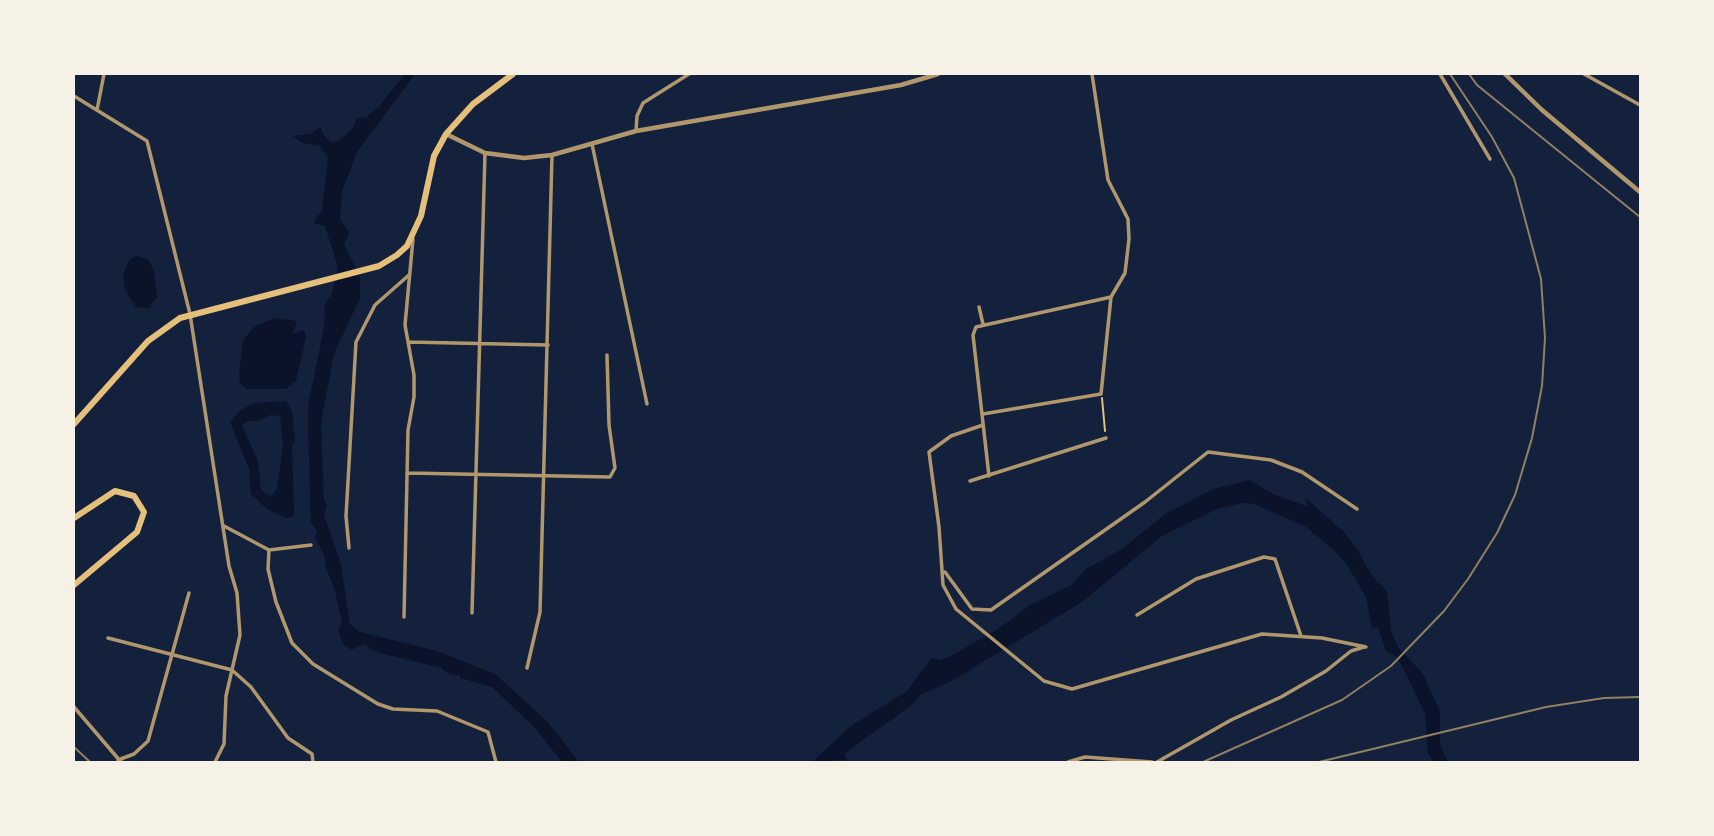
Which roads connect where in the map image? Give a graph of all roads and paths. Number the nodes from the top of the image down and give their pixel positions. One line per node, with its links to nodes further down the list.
1 (104, 74): 11 (street)
2 (689, 74): 12 (street)
3 (938, 74): 12 (street)
4 (1092, 74): 21 (street)
5 (1440, 74): 17 (street)
6 (1505, 74): 18 (street)
7 (1584, 74): 10 (street)
8 (509, 76): 13 (main road)
9 (74, 96): 11 (street)
10 (1640, 105)
11 (97, 110): 23 (street)
12 (636, 131): 14 (street)
13 (446, 134): 15 (street); 19 (main road)
14 (592, 144): 16 (street); 30 (street)
15 (485, 153): 16 (street); 26 (street)
16 (552, 155): 27 (street)
17 (1490, 159)
18 (1640, 190)
19 (414, 233): 20 (street); 23 (main road)
20 (410, 274): 25 (street); 44 (street)
21 (1111, 297): 24 (street); 29 (street)
22 (979, 307): 24 (street)
23 (190, 314): 32 (main road); 42 (street)
24 (983, 324): 31 (street)
25 (408, 342): 26 (street); 35 (street)
26 (479, 343): 27 (street); 36 (street)
27 (548, 345): 38 (street)
28 (607, 355): 38 (street)
29 (1101, 394): 31 (street); 34 (path)
30 (647, 404)
31 (983, 414): 33 (street)
32 (74, 424)
33 (984, 425): 37 (street); 46 (street)
34 (1106, 438): 37 (street)
35 (407, 473): 36 (street); 51 (street)
36 (476, 475): 38 (street); 49 (street)
37 (989, 476): 39 (street)
38 (544, 477): 55 (street)
39 (970, 481)
40 (1357, 509): 46 (street)
41 (74, 518): 47 (main road)
42 (224, 526): 45 (street); 56 (street)
43 (311, 545): 45 (street)
44 (349, 548)
45 (269, 550): 61 (street)
46 (943, 570): 52 (street)
47 (74, 585)
48 (189, 593): 54 (street)
49 (472, 613)
50 (1138, 615): 52 (street)
51 (404, 617)
52 (1302, 637): 63 (street)
53 (108, 638): 54 (street)
54 (172, 657): 56 (street); 58 (street)
55 (527, 668)
56 (232, 670): 59 (street); 60 (street)
57 (74, 707): 58 (street)
58 (120, 761)
59 (215, 762)
60 (313, 762)
61 (496, 762)
62 (1068, 762): 63 (street)
63 (1154, 762)

